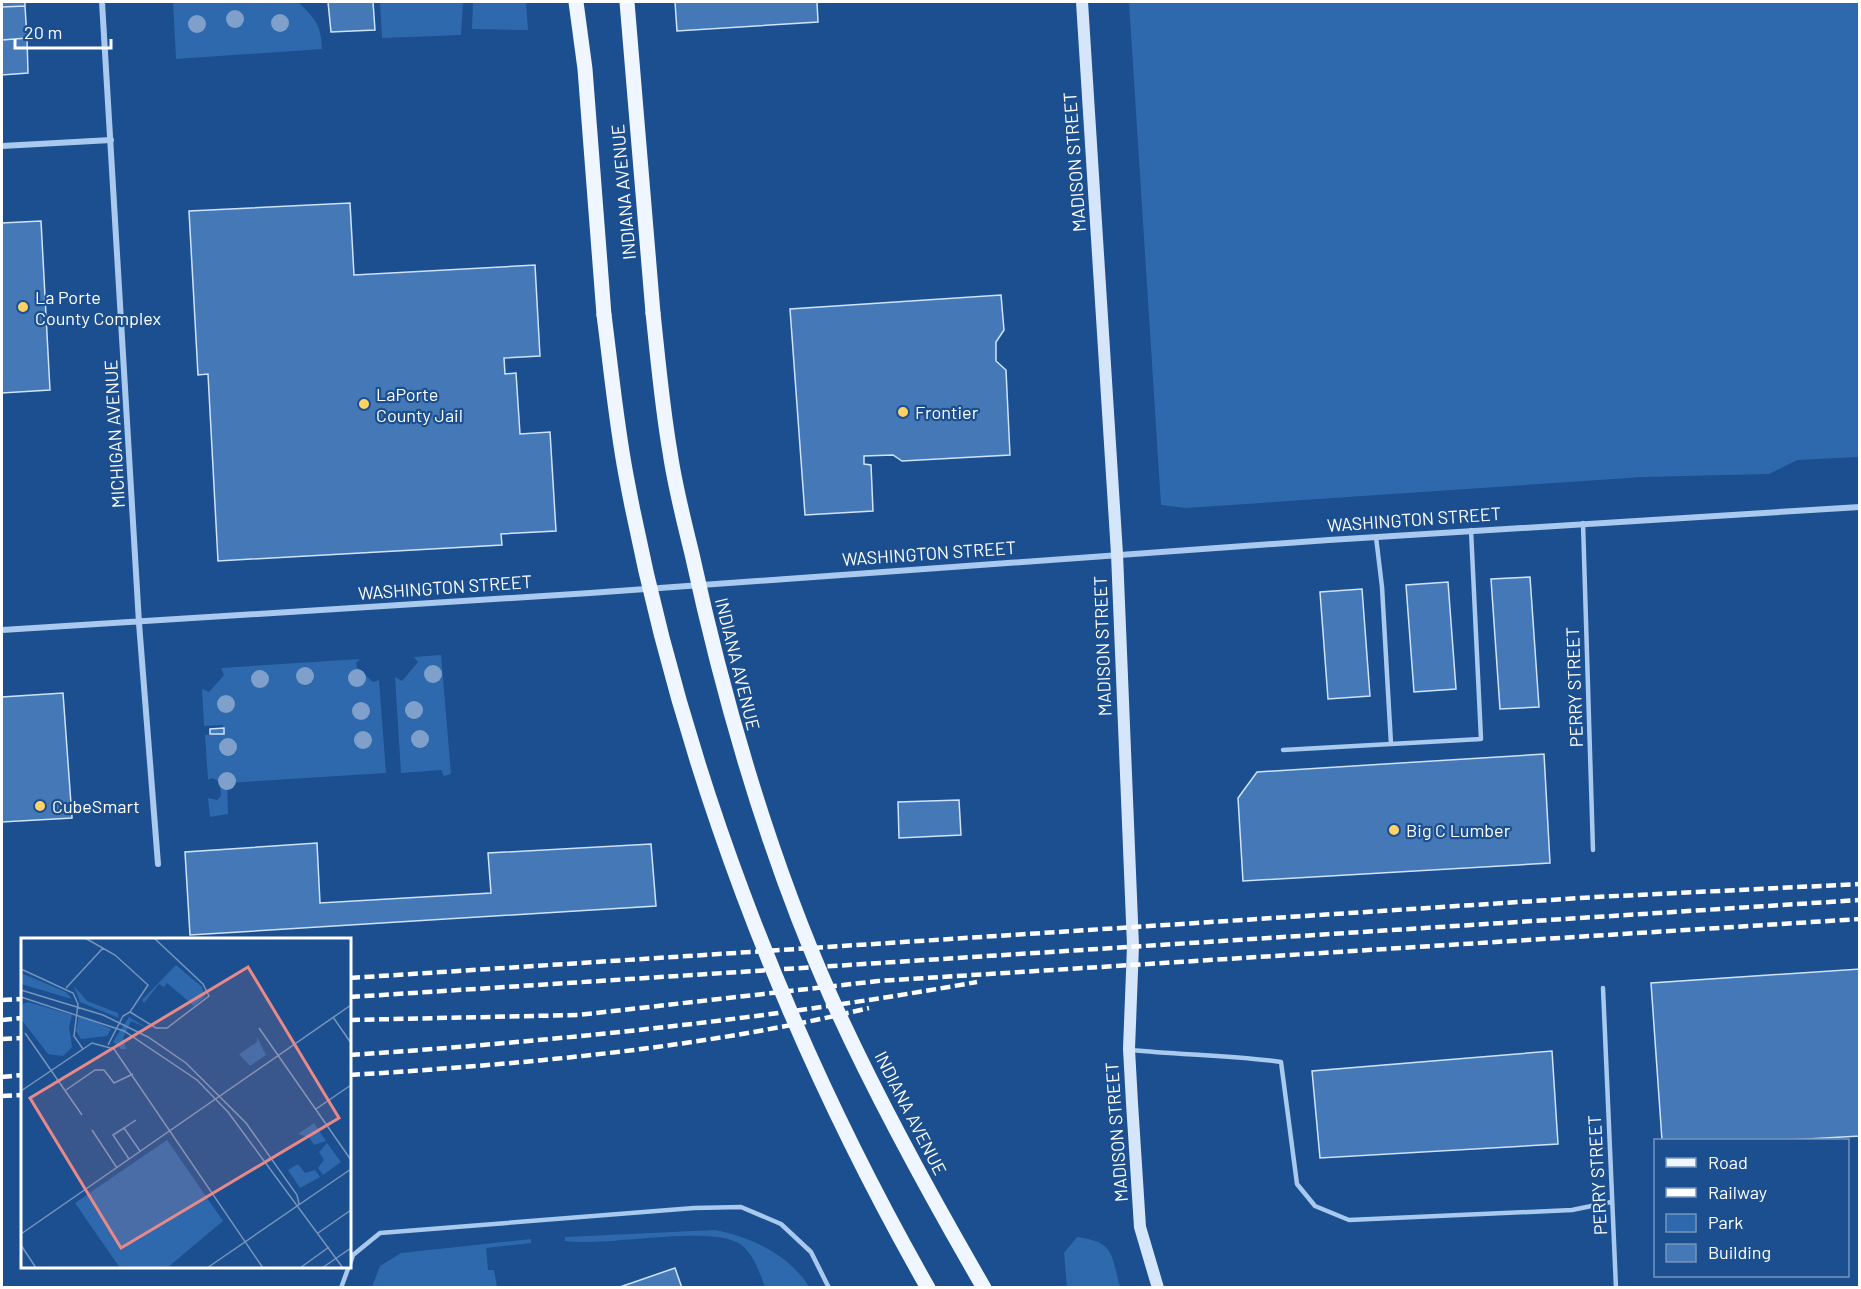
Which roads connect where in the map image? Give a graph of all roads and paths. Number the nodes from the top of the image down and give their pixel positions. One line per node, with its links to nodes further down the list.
1 (102, 2): 5 (street, MICHIGAN AVENUE)
2 (576, 2): 25 (main road, INDIANA AVENUE, bridge)
3 (627, 2): 26 (main road, INDIANA AVENUE, bridge)
4 (1082, 2): 11 (street, MADISON STREET)
5 (111, 140): 6 (street); 12 (street, MICHIGAN AVENUE)
6 (2, 146)
7 (1860, 507): 8 (street, WASHINGTON STREET)
8 (1583, 523): 9 (street, WASHINGTON STREET); 16 (lane, PERRY STREET)
9 (1471, 530): 10 (street, WASHINGTON STREET); 14 (lane)
10 (1376, 537): 11 (street, WASHINGTON STREET); 14 (lane)
11 (1117, 554): 12 (street, WASHINGTON STREET); 19 (street, MADISON STREET)
12 (139, 623): 13 (street, WASHINGTON STREET); 17 (street, MICHIGAN AVENUE)
13 (2, 630)
14 (1391, 744): 15 (lane)
15 (1282, 750)
16 (1593, 850)
17 (158, 864)
18 (1603, 988): 20 (lane, PERRY STREET)
19 (1129, 1049): 20 (lane); 27 (street, MADISON STREET)
20 (1611, 1203): 28 (lane, PERRY STREET)
21 (351, 1260): 24 (lane)
22 (348, 1268): 23 (lane)
23 (341, 1287)
24 (829, 1287)
25 (928, 1287)
26 (984, 1287)
27 (1158, 1287)
28 (1616, 1287)

